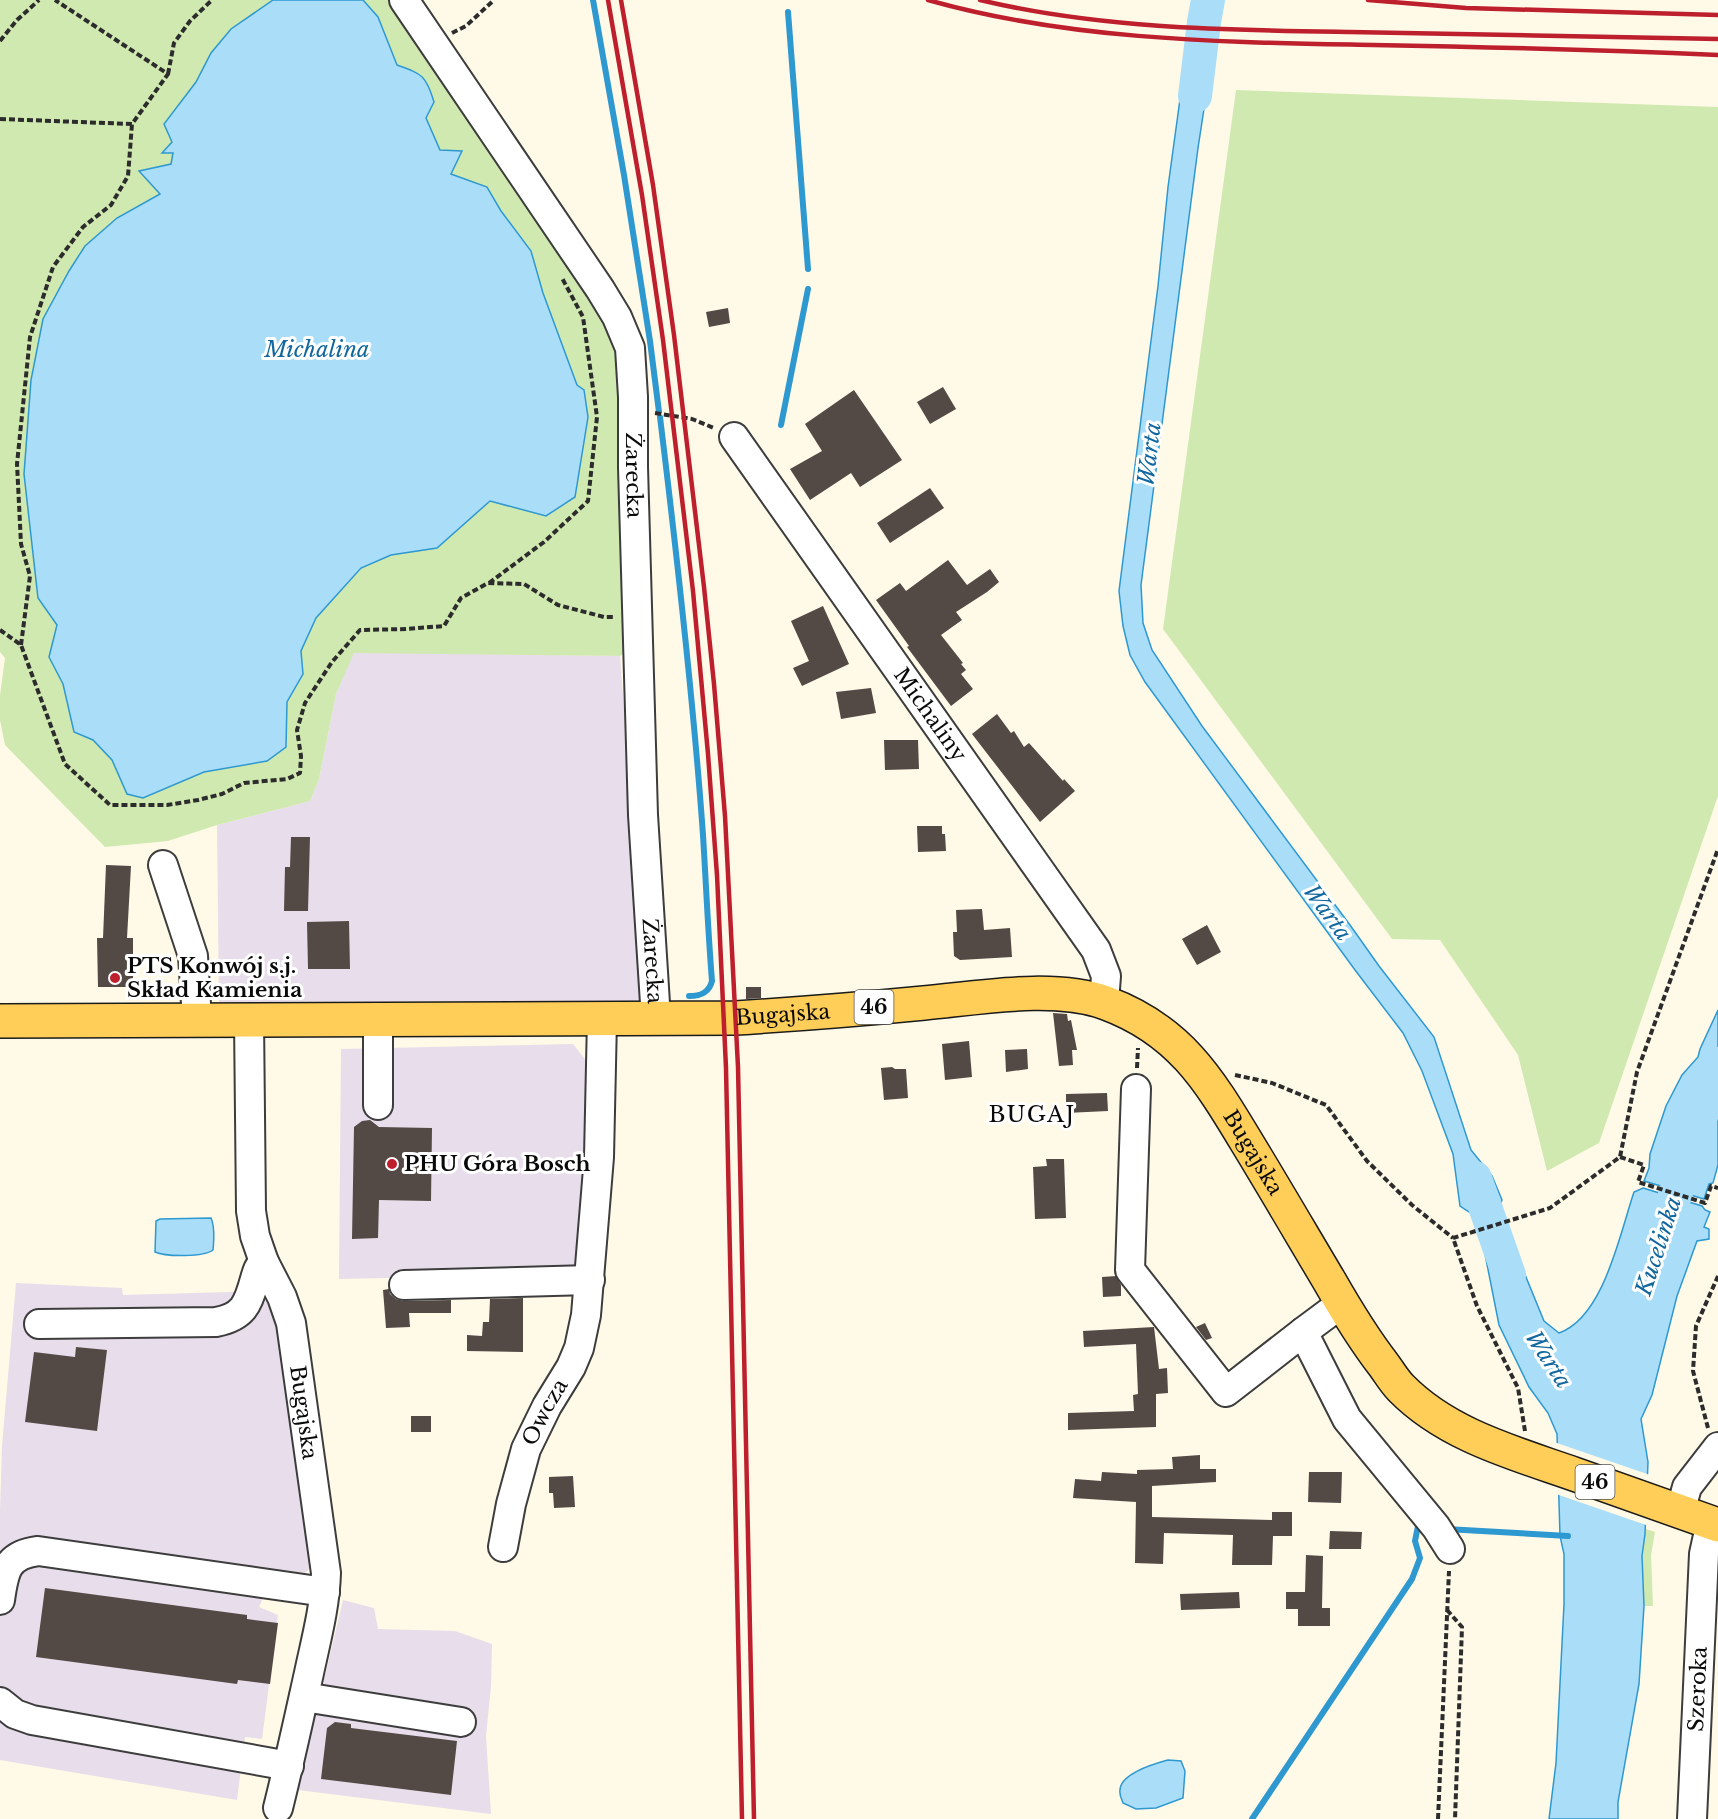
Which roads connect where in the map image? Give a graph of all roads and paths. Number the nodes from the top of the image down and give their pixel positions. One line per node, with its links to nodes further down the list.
1 (39, 0): 6 (path)
2 (55, 0): 8 (path)
3 (213, 0): 8 (path)
4 (404, 0): 7 (street, Żarecka)
5 (494, 0): 7 (path)
6 (0, 41)
7 (432, 42): 12 (street, Żarecka)
8 (168, 74): 10 (path)
9 (0, 119): 10 (path)
10 (132, 124): 17 (path)
11 (558, 271): 14 (path)
12 (633, 410): 13 (path); 15 (street, Żarecka)
13 (734, 437): 20 (street, Michaliny)
14 (488, 583): 15 (path); 17 (path)
15 (638, 628): 23 (street, Żarecka)
16 (0, 630): 17 (path)
17 (21, 645)
18 (1718, 849): 31 (path)
19 (163, 865): 24 (street)
20 (1104, 1002): 23 (main road, Bugajska / 46); 28 (main road, Bugajska / 46)
21 (378, 1018): 22 (main road, Bugajska / 46); 25 (main road, Bugajska / 46); 30 (street)
22 (602, 1019): 23 (main road, Bugajska / 46); 36 (street, Owcza)
23 (656, 1019)
24 (196, 1020): 25 (main road, Bugajska / 46); 26 (main road, Bugajska / 46)
25 (249, 1020): 34 (street, Bugajska)
26 (0, 1021)
27 (1138, 1046): 29 (path)
28 (1197, 1066): 33 (path); 38 (main road, Bugajska / 46)
29 (1136, 1089): 40 (street)
30 (378, 1105)
31 (1620, 1157): 32 (path); 33 (path)
32 (1718, 1188)
33 (1453, 1238): 42 (path)
34 (264, 1262): 39 (street); 47 (street, Bugajska)
35 (1718, 1276): 41 (path)
36 (590, 1280): 37 (street); 45 (street, Owcza)
37 (405, 1285)
38 (1342, 1303): 40 (street); 42 (main road, Bugajska / 46)
39 (39, 1324)
40 (1303, 1332): 46 (street)
41 (1715, 1439): 43 (street)
42 (1529, 1459): 43 (main road, Bugajska / 46)
43 (1670, 1508): 44 (main road, Bugajska / 46)
44 (1715, 1523): 57 (street, Szeroka)
45 (503, 1546)
46 (1450, 1549): 49 (path)
47 (325, 1592): 48 (street); 50 (street, Bugajska)
48 (0, 1600)
49 (1447, 1610): 55 (path); 56 (path)
50 (304, 1697): 52 (street); 53 (street, Bugajska)
51 (0, 1702): 53 (street)
52 (461, 1722)
53 (289, 1766): 54 (street, Bugajska)
54 (278, 1808)
55 (1438, 1819)
56 (1455, 1819)
57 (1692, 1819)

